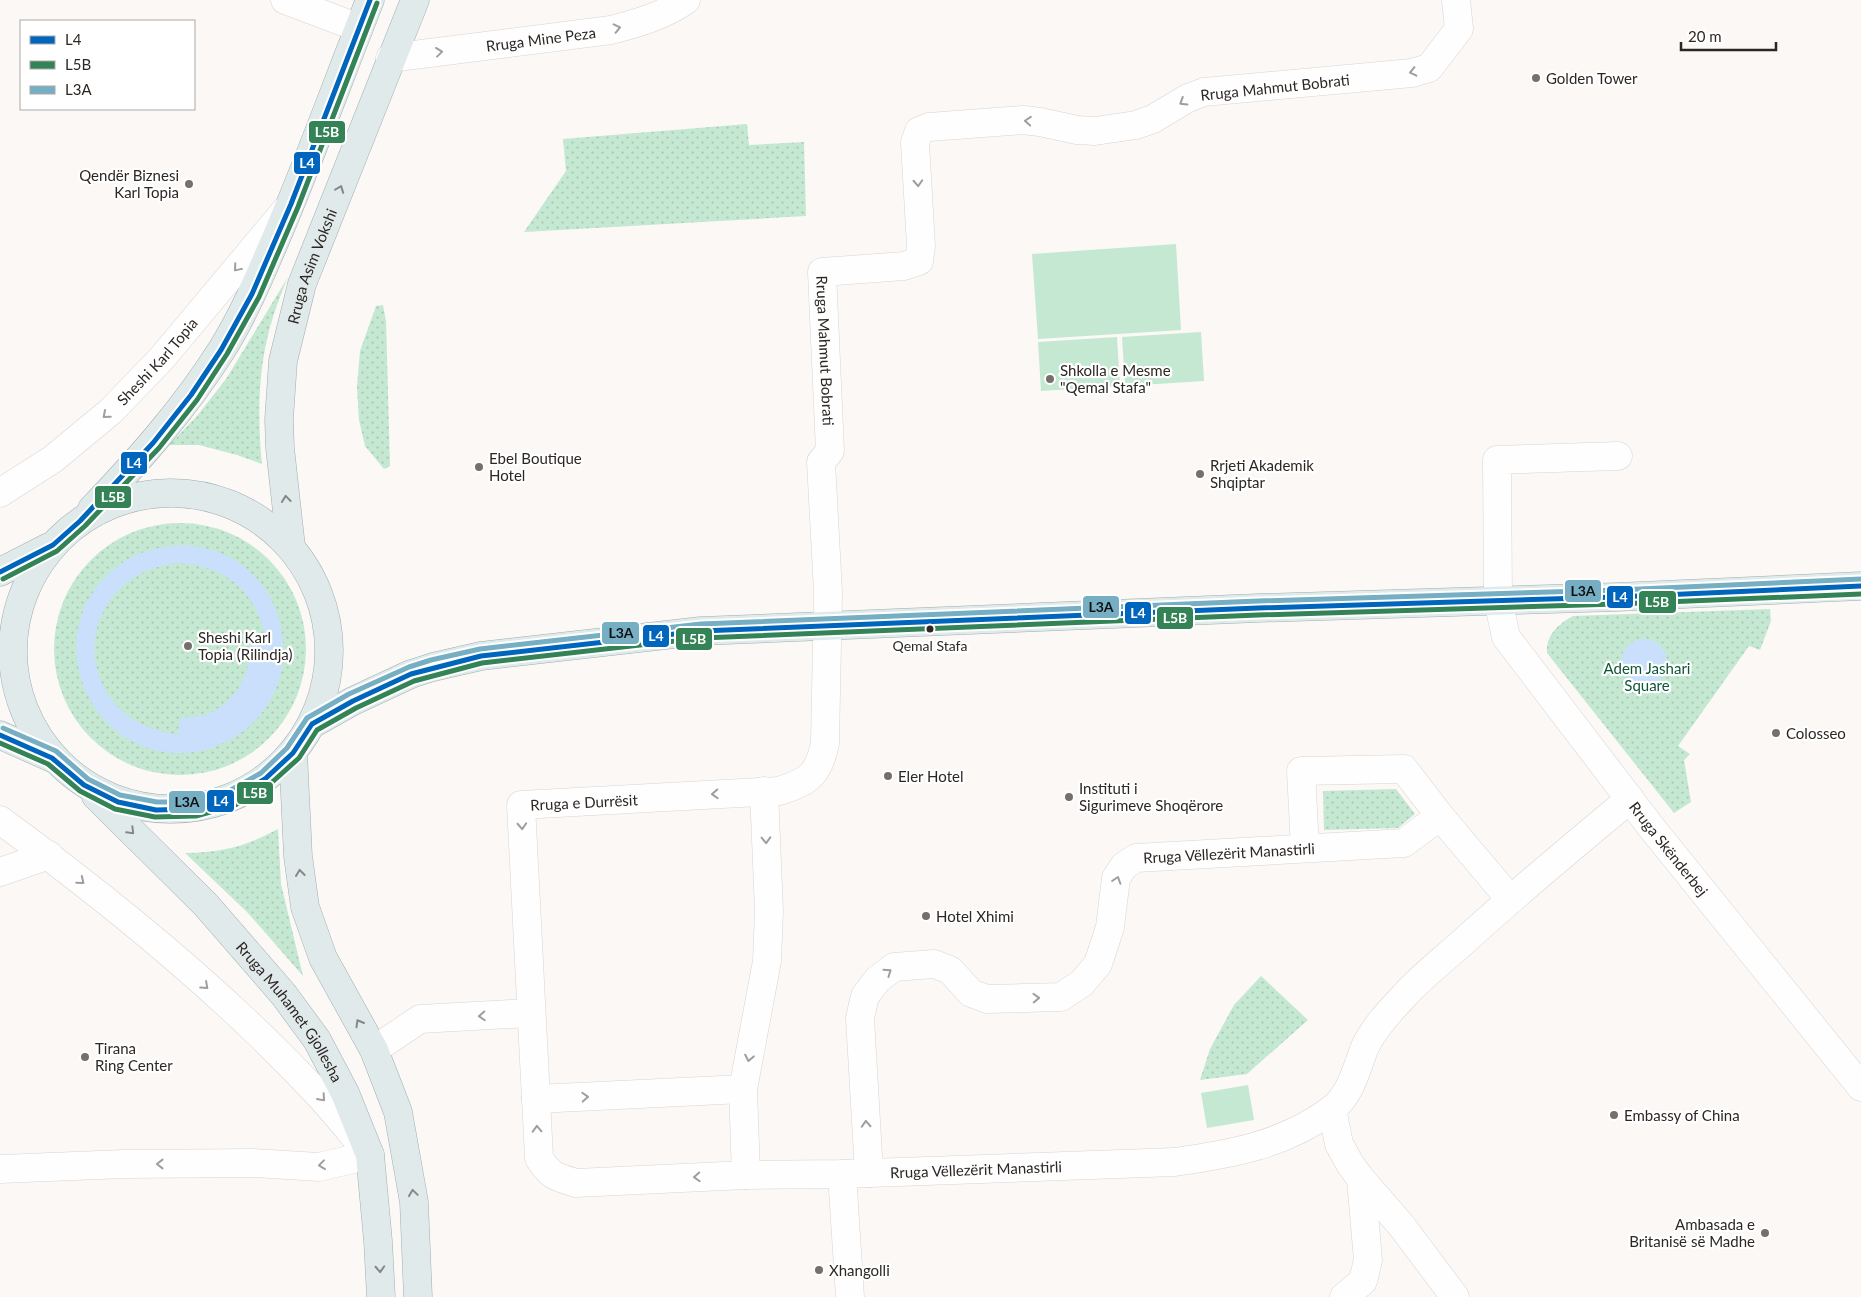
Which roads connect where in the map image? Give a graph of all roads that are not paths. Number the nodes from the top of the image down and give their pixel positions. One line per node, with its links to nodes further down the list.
1 (285, 0): 6 (street)
2 (370, 0): 6 (main road)
3 (415, 0): 7 (main road, Rruga Asim Vokshi)
4 (686, 0): 7 (street, Rruga Mine Peza, one-way to 4)
5 (1456, 0): 17 (street, Rruga Mahmut Bobrati, one-way to 17)
6 (359, 28): 8 (main road)
7 (390, 58): 13 (main road, Rruga Asim Vokshi, one-way to 7)
8 (291, 204): 10 (street, Sheshi Karl Topia, one-way to 10); 11 (main road)
9 (1618, 456): 16 (street, Rruga Skënderbej)
10 (0, 493)
11 (80, 521): 12 (main road); 13 (main road)
12 (53, 545): 14 (main road); 21 (main road)
13 (292, 547): 18 (main road)
14 (0, 572)
15 (1861, 586): 16 (main road)
16 (1498, 600): 17 (main road); 24 (street, Rruga Skënderbej)
17 (826, 626): 18 (main road); 23 (street, Rruga e Durrësit)
18 (312, 724): 20 (main road)
19 (0, 735): 21 (main road)
20 (293, 753): 22 (main road); 32 (main road, one-way to 20)
21 (52, 758): 22 (main road)
22 (84, 785): 37 (main road, Rruga Muhamet Gjollesha, one-way to 37)
23 (764, 792): 31 (street, Rruga e Durrësit, one-way to 31); 34 (street, one-way to 34)
24 (1630, 799): 30 (street, Rruga Vëllezërit Manastirli); 33 (street, Rruga Skënderbej)
25 (1440, 816): 27 (street, Rruga Vëllezërit Manastirli); 27 (street); 30 (street)
26 (0, 820): 28 (street)
27 (1305, 848): 39 (street, Rruga Vëllezërit Manastirli, one-way to 27)
28 (48, 855): 29 (street); 37 (street, one-way to 37)
29 (0, 872)
30 (1510, 899): 36 (street, Rruga Vëllezërit Manastirli)
31 (530, 1013): 32 (street, one-way to 32); 35 (street)
32 (374, 1050): 44 (main road, one-way to 32)
33 (1861, 1087)
34 (743, 1089): 35 (street, one-way to 34); 41 (street)
35 (536, 1099): 41 (street, Rruga Vëllezërit Manastirli, one-way to 35)
36 (1332, 1109): 39 (street, Rruga Vëllezërit Manastirli); 42 (street)
37 (370, 1155): 38 (street, one-way to 38); 43 (main road, Rruga Muhamet Gjollesha, one-way to 43)
38 (0, 1169)
39 (869, 1173): 40 (street, Rruga Vëllezërit Manastirli)
40 (842, 1174): 41 (street, Rruga Vëllezërit Manastirli); 45 (street)
41 (746, 1175)
42 (1361, 1179): 46 (street); 47 (street)
43 (381, 1297)
44 (418, 1297)
45 (850, 1297)
46 (1344, 1297)
47 (1455, 1297)

